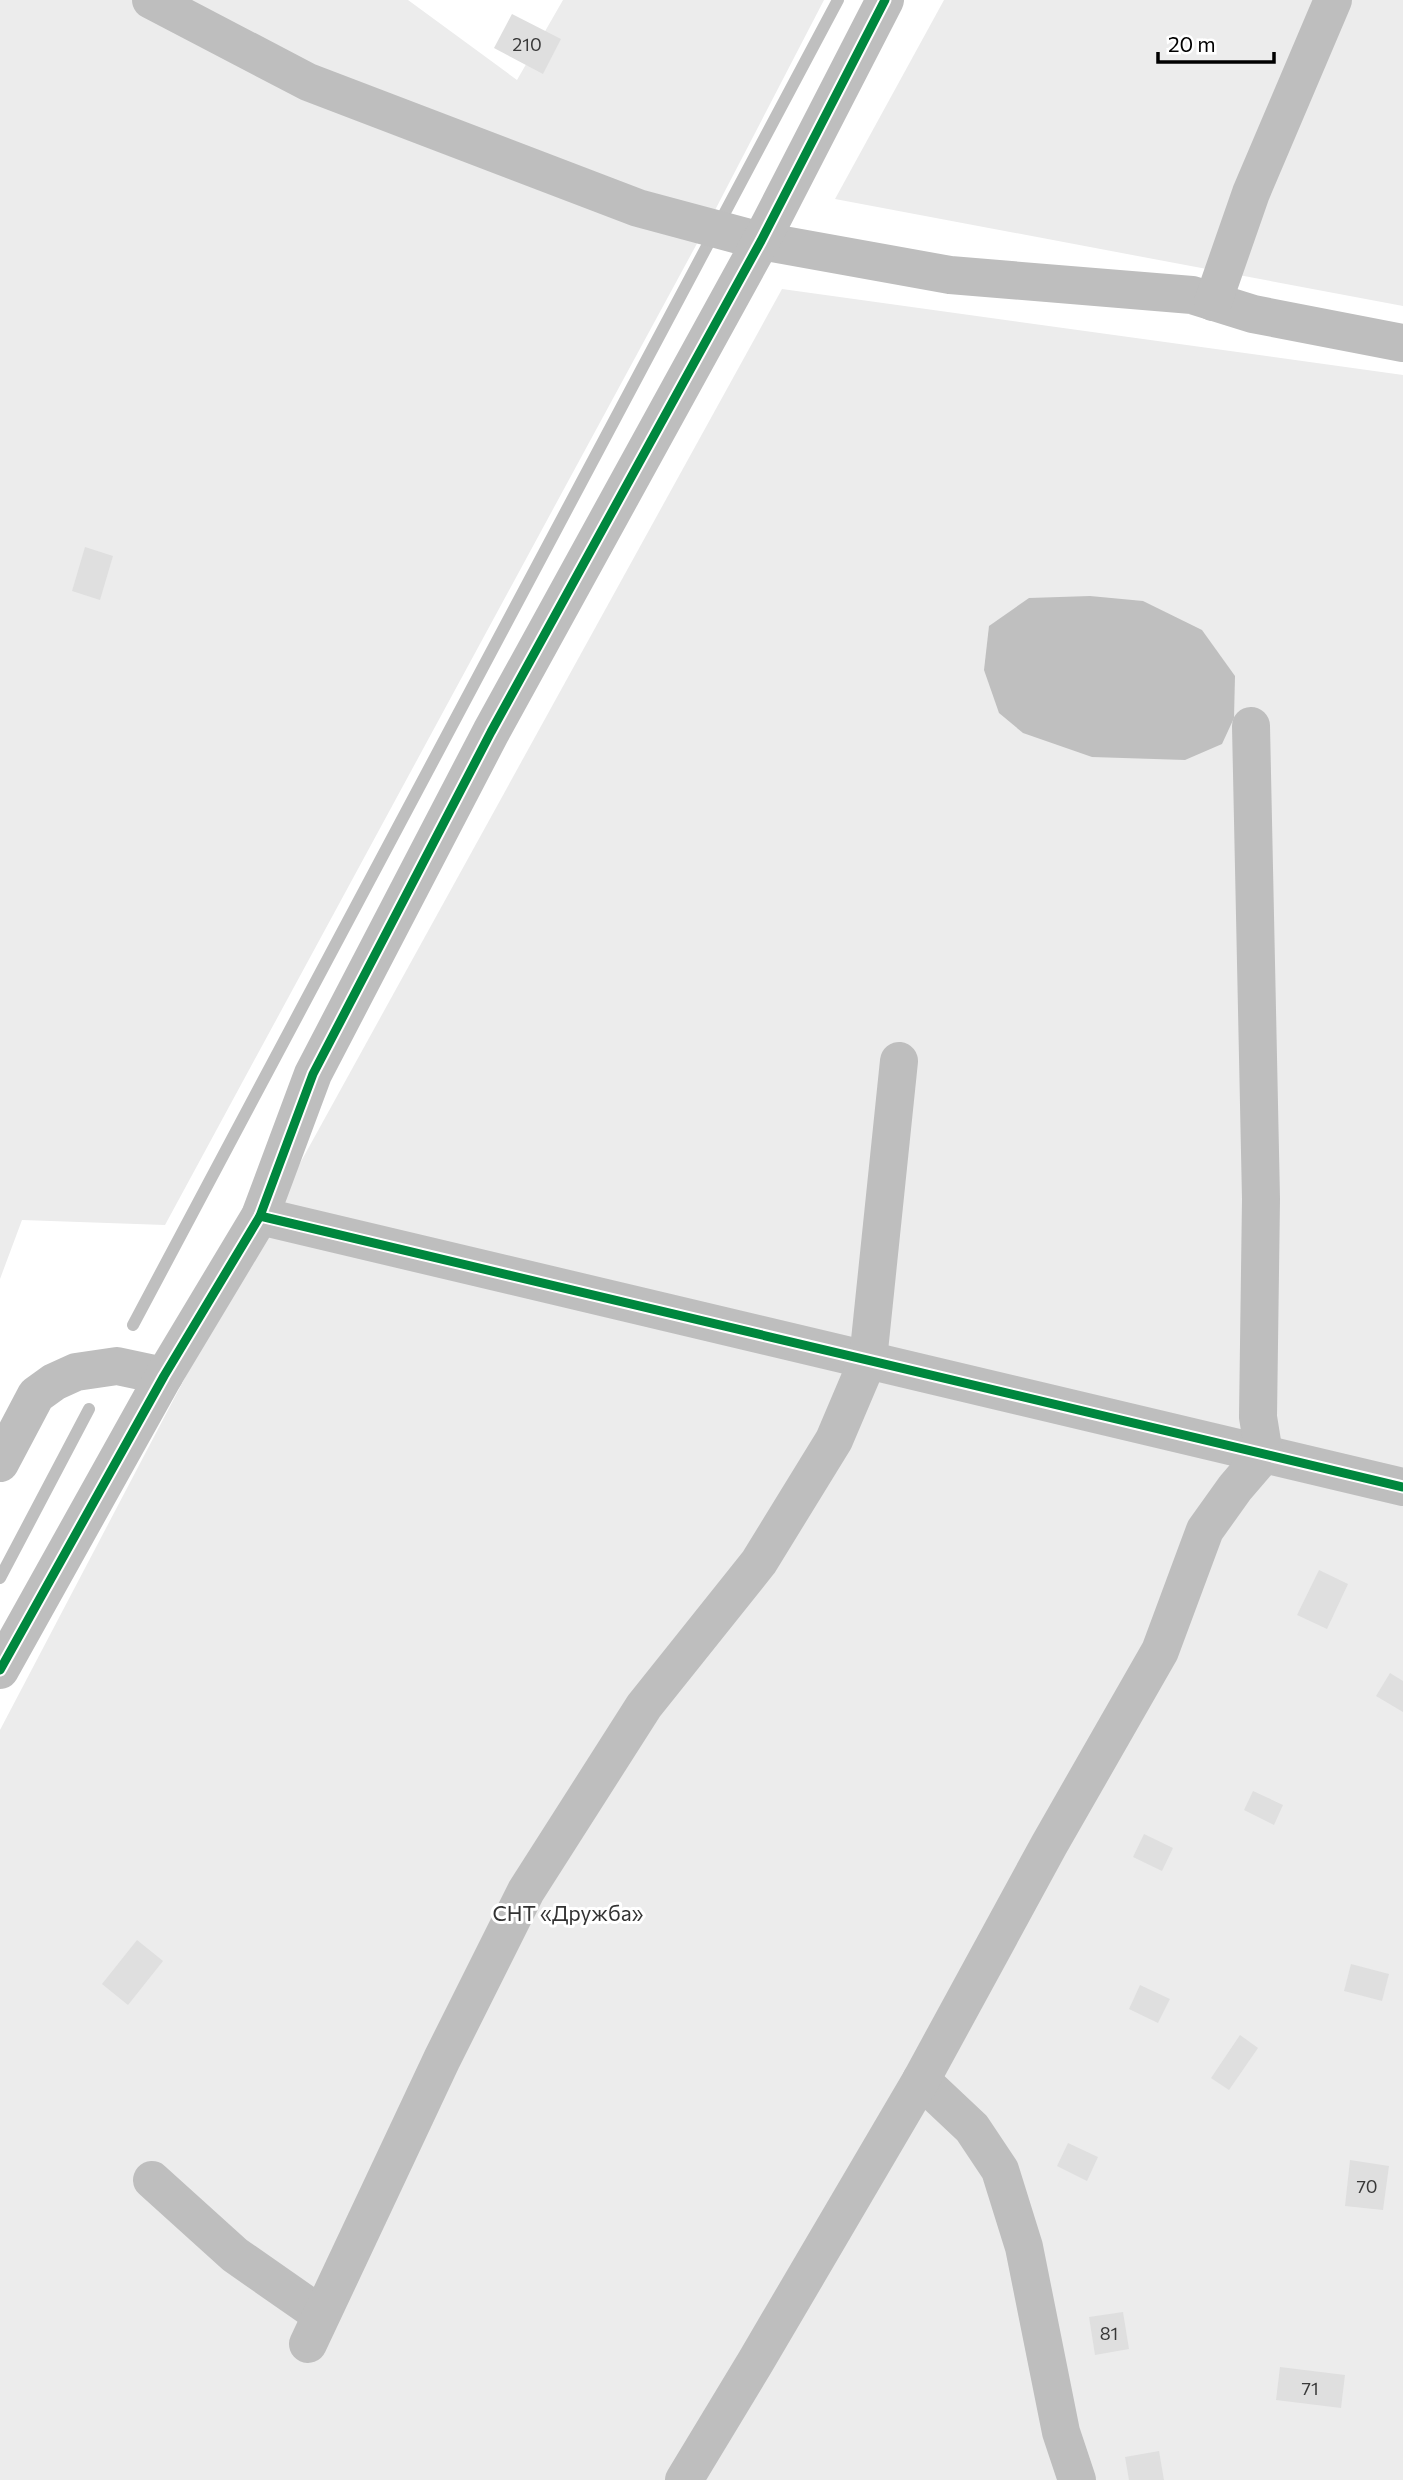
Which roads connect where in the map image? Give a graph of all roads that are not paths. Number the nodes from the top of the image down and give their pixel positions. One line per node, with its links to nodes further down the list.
1 (151, 0): 4 (street)
2 (885, 0): 4 (street)
3 (1334, 0): 5 (street)
4 (751, 239): 5 (street); 9 (street)
5 (1213, 302): 6 (street)
6 (1403, 343)
7 (1251, 726): 12 (street)
8 (899, 1061): 10 (street)
9 (260, 1216): 10 (street); 11 (street)
10 (868, 1360): 12 (street); 17 (street)
11 (164, 1376): 13 (street); 15 (street)
12 (1264, 1454): 14 (street); 16 (street)
13 (0, 1463)
14 (1403, 1487)
15 (0, 1670)
16 (921, 2080): 18 (street); 19 (street)
17 (152, 2180)
18 (684, 2480)
19 (1077, 2480)

